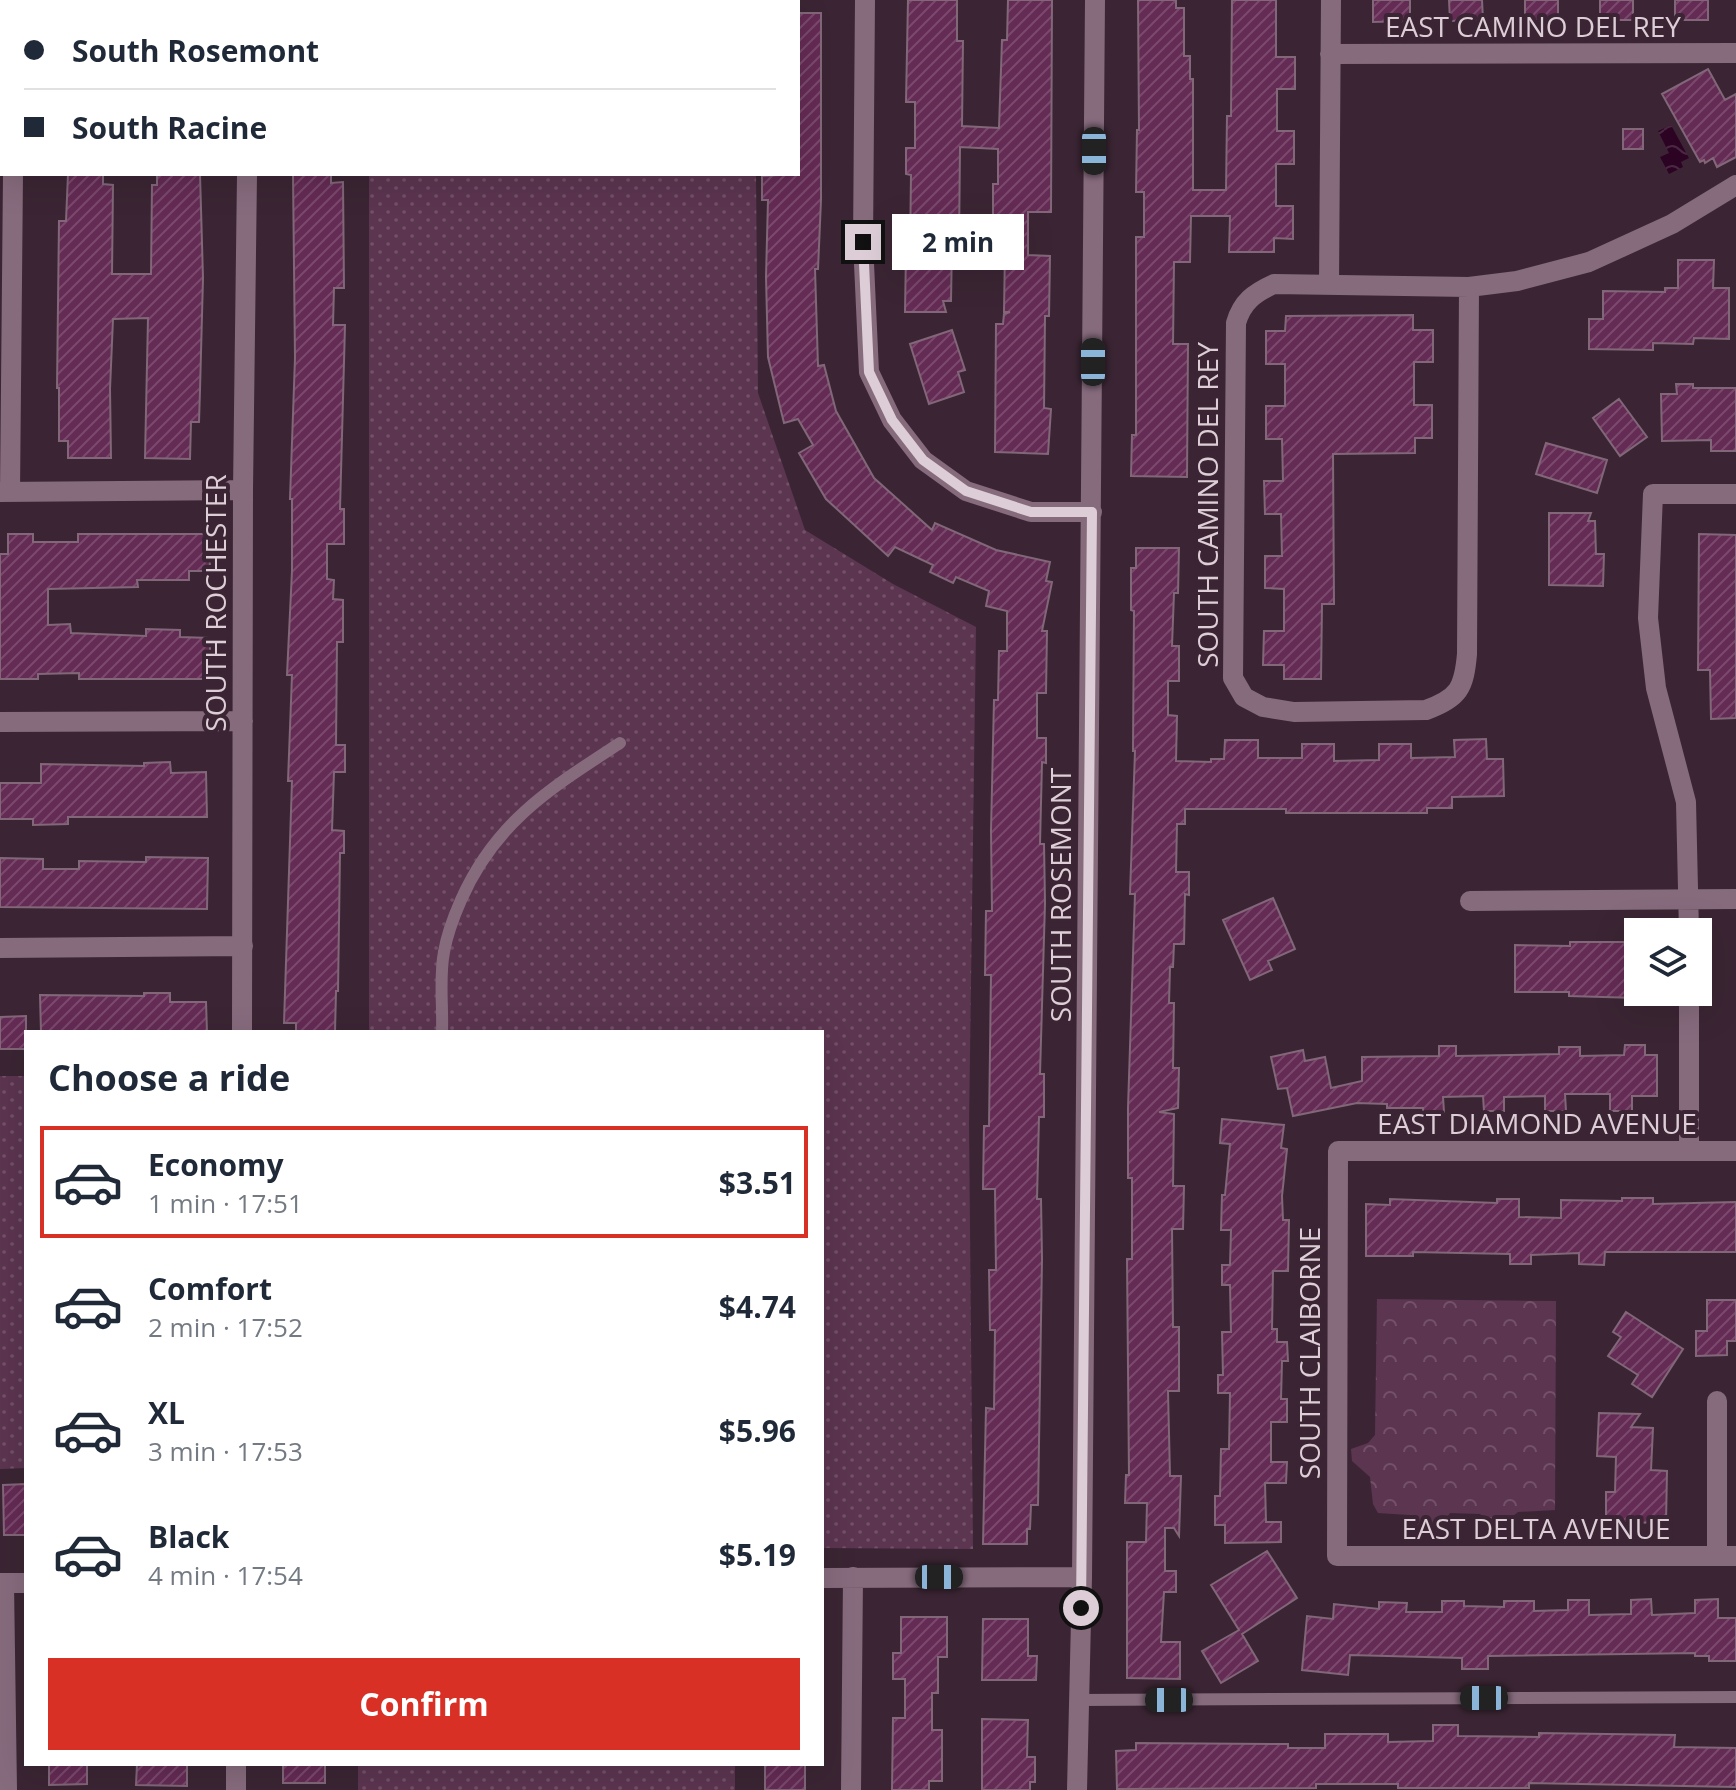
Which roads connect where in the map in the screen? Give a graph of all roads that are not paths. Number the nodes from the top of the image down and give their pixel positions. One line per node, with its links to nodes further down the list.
1 (865, 0): 14 (street)
2 (1095, 0): 14 (street, SOUTH ROSEMONT)
3 (1331, 0): 5 (street)
4 (1736, 53): 5 (street, EAST CAMINO DEL REY)
5 (1330, 54): 9 (street)
6 (13, 176): 12 (street)
7 (247, 176): 11 (street, SOUTH ROCHESTER)
8 (1736, 185): 10 (street, SOUTH CAMINO DEL REY)
9 (1329, 285): 10 (street, SOUTH CAMINO DEL REY); 10 (street, SOUTH CAMINO DEL REY)
10 (1469, 287)
11 (243, 490): 12 (street); 15 (street, SOUTH ROCHESTER)
12 (5, 492)
13 (1736, 494): 19 (street)
14 (1092, 512): 34 (street, SOUTH ROSEMONT)
15 (243, 721): 16 (street); 22 (street, SOUTH ROCHESTER)
16 (0, 722)
17 (620, 743): 26 (lane)
18 (1736, 899): 19 (street)
19 (1689, 900): 20 (street); 21 (street)
20 (1470, 901)
21 (1689, 918)
22 (243, 946): 23 (street); 25 (street, SOUTH ROCHESTER)
23 (0, 948)
24 (1689, 1006): 28 (street)
25 (242, 1030)
26 (442, 1030)
27 (1338, 1151): 28 (street, EAST DIAMOND AVENUE); 31 (street, SOUTH CLAIBORNE)
28 (1689, 1151): 29 (street, EAST DIAMOND AVENUE)
29 (1736, 1151)
30 (1717, 1401): 32 (street)
31 (1337, 1556): 32 (street, EAST DELTA AVENUE)
32 (1726, 1556)
33 (853, 1577): 34 (street); 35 (street); 43 (street)
34 (1082, 1577): 39 (street, SOUTH ROSEMONT)
35 (824, 1578)
36 (2, 1583): 37 (street); 41 (street)
37 (24, 1583)
38 (1736, 1697): 39 (lane)
39 (1078, 1700): 44 (street, SOUTH ROSEMONT)
40 (236, 1766): 42 (street)
41 (7, 1790)
42 (236, 1790)
43 (851, 1790)
44 (1077, 1790)

